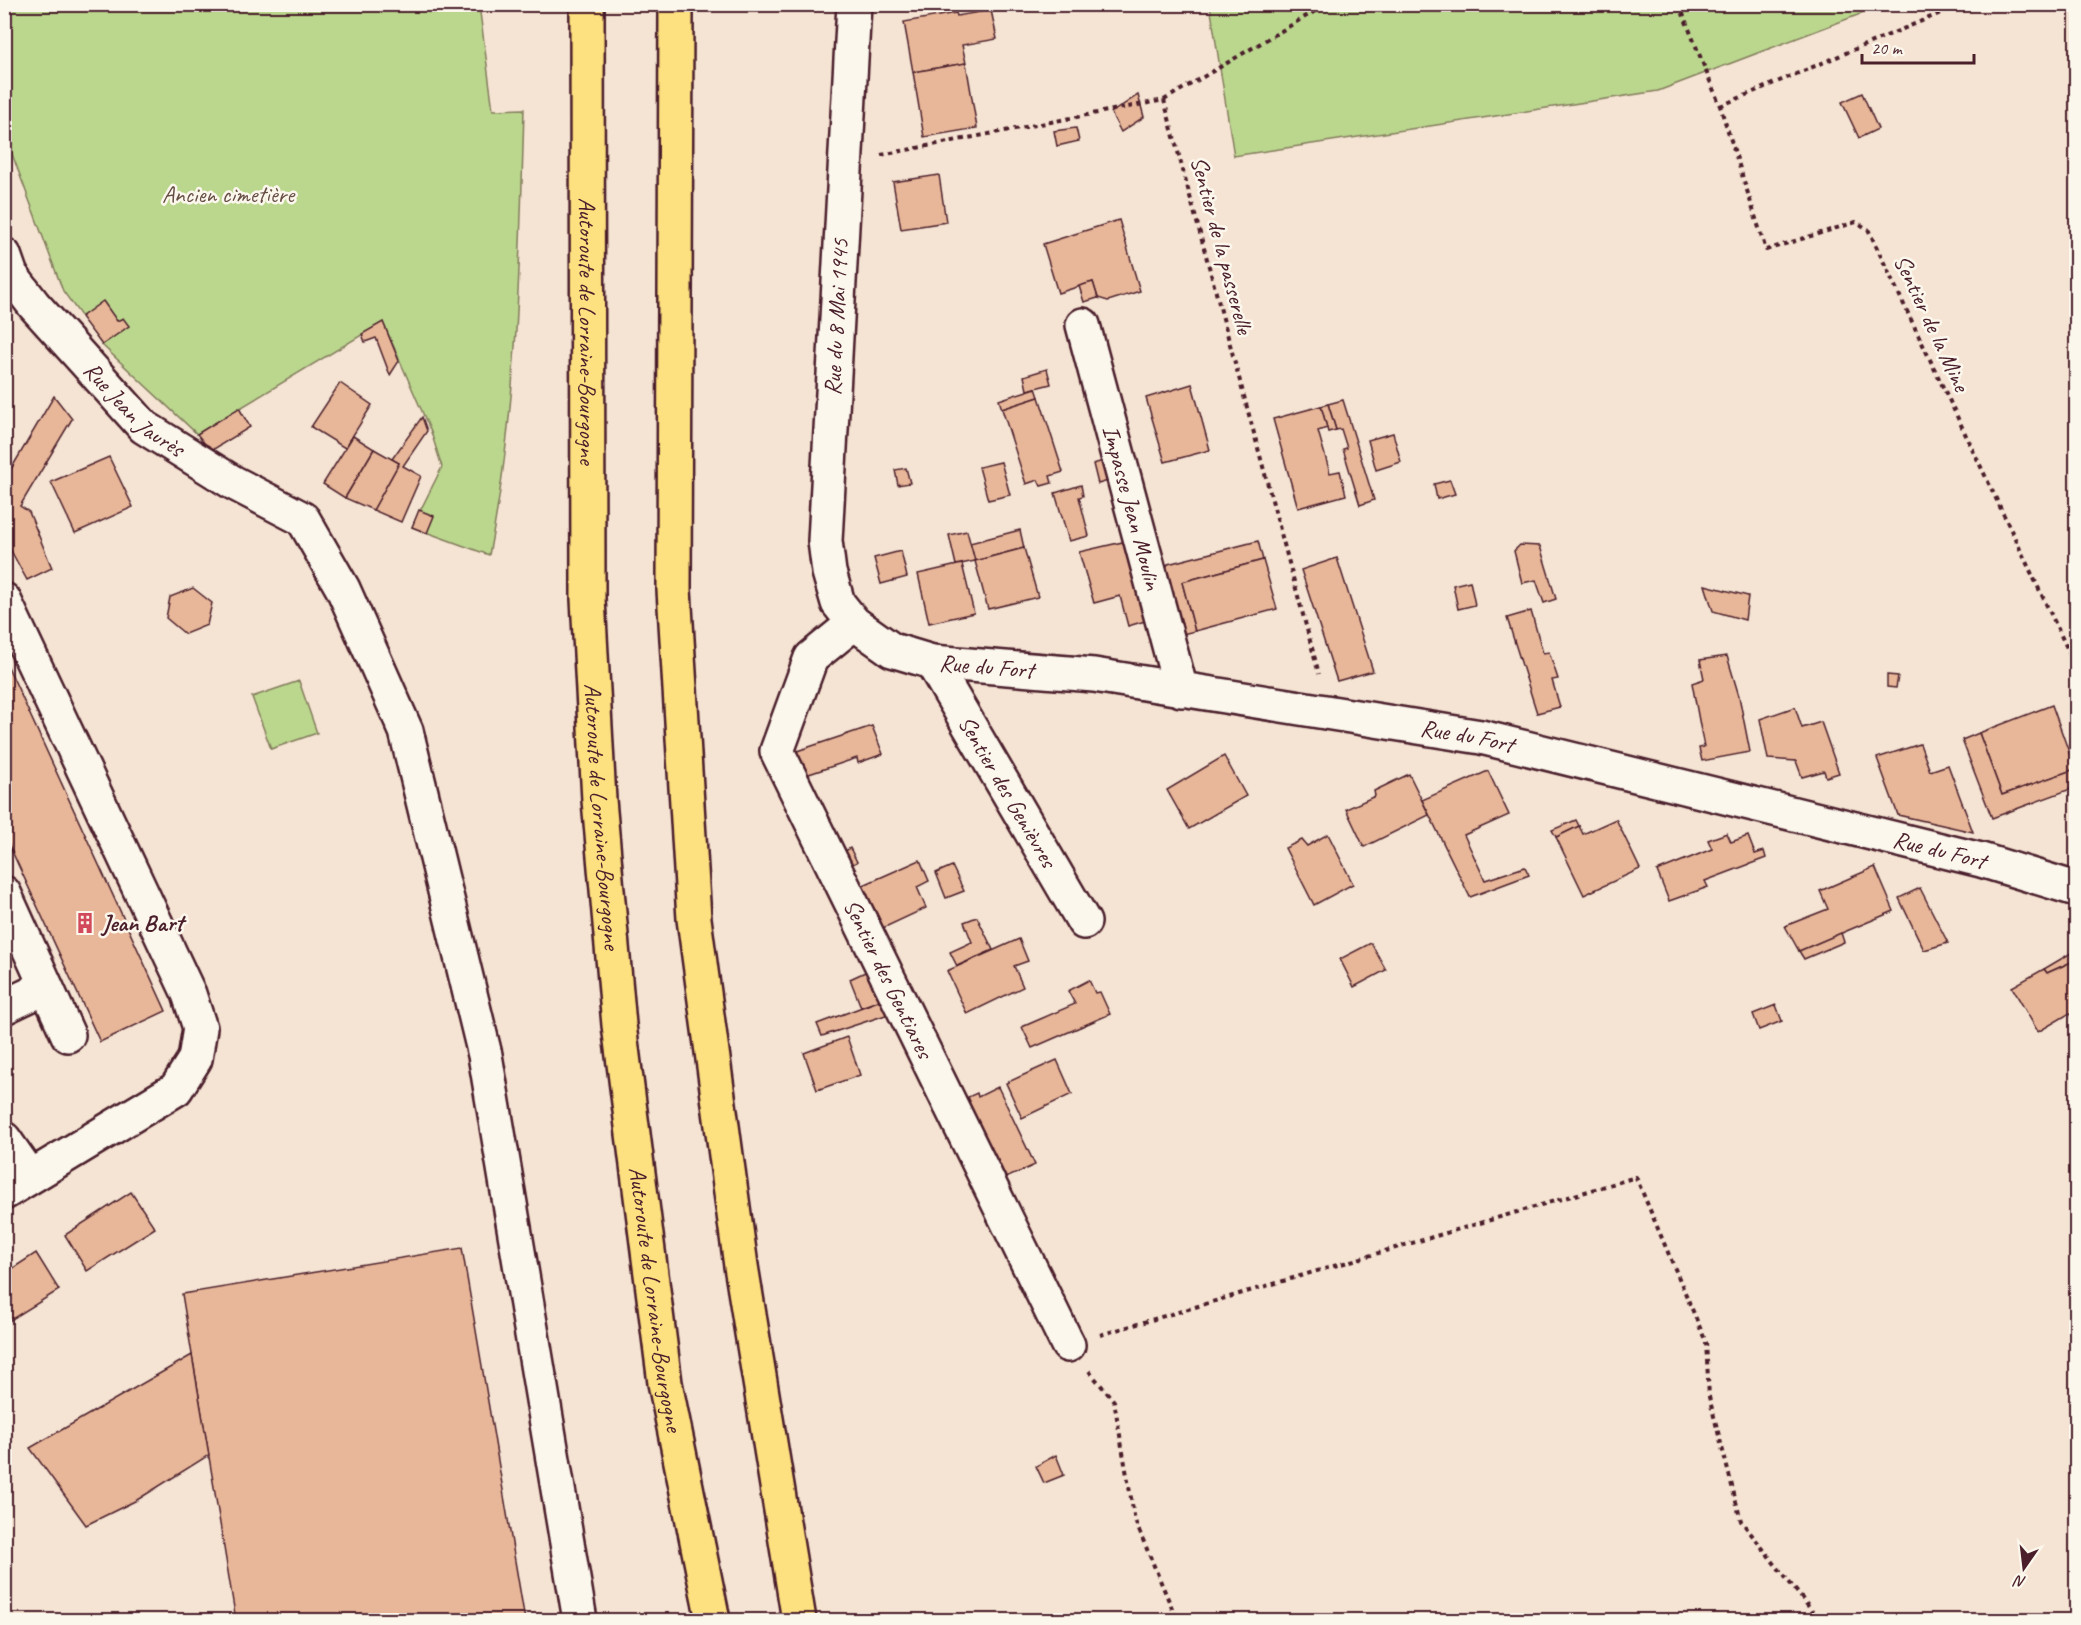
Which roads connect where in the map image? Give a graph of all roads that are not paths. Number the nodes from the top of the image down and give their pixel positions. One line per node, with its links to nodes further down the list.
1 (587, 4): 20 (highway, Autoroute de Lorraine-Bourgogne)
2 (676, 4): 21 (highway)
3 (854, 4): 7 (street, Rue du 8 Mai 1945)
4 (6, 271): 19 (street, Rue Jean Jaurès)
5 (1083, 325): 9 (street, Impasse Jean Moulin)
6 (4, 600): 17 (street)
7 (854, 622): 8 (street, Rue du Fort); 18 (street, Sentier des Gentiares)
8 (932, 662): 9 (street, Rue du Fort); 12 (street, Sentier des Genièvres)
9 (1180, 690): 10 (street, Rue du Fort)
10 (2076, 889)
11 (4, 893): 13 (street)
12 (1084, 922)
13 (46, 987): 14 (street); 15 (street)
14 (4, 1007)
15 (68, 1035)
16 (4, 1139): 17 (street)
17 (17, 1185)
18 (1068, 1345)
19 (580, 1620)
20 (714, 1620)
21 (798, 1620)

